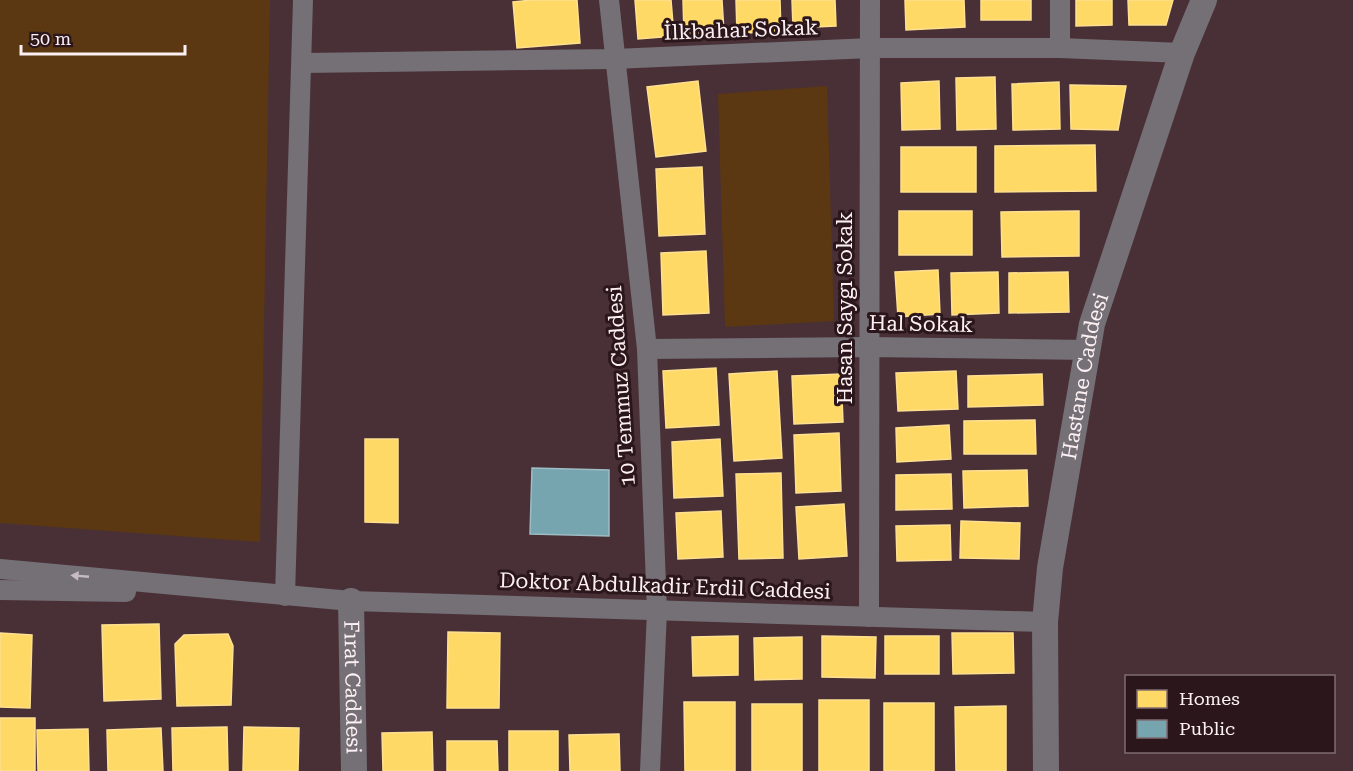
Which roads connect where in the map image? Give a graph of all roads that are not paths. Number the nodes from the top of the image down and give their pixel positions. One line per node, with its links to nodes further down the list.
1 (303, 0): 10 (street)
2 (609, 0): 9 (street, 10 Temmuz Caddesi)
3 (870, 0): 6 (street, Hasan Saygı Sokak)
4 (1060, 0): 7 (street)
5 (1204, 0): 8 (street, Hastane Caddesi)
6 (871, 48): 7 (street, İlkbahar Sokak); 9 (street, İlkbahar Sokak); 11 (street, Hasan Saygı Sokak)
7 (1060, 48): 8 (street, İlkbahar Sokak)
8 (1182, 53): 13 (street, Hastane Caddesi)
9 (614, 59): 10 (street, İlkbahar Sokak); 12 (street, 10 Temmuz Caddesi)
10 (303, 63): 16 (street)
11 (869, 346): 12 (street, Hal Sokak); 13 (street, Hal Sokak); 19 (street, Hasan Saygı Sokak)
12 (647, 349): 18 (street, 10 Temmuz Caddesi)
13 (1088, 350): 20 (street, Hastane Caddesi)
14 (0, 568): 16 (street, Doktor Abdulkadir Erdil Caddesi, one-way to 14)
15 (0, 590): 16 (street, Doktor Abdulkadir Erdil Caddesi)
16 (285, 596): 17 (street, Doktor Abdulkadir Erdil Caddesi)
17 (351, 601): 18 (street, Doktor Abdulkadir Erdil Caddesi); 21 (street, Fırat Caddesi)
18 (657, 611): 19 (street, Doktor Abdulkadir Erdil Caddesi); 22 (street, 10 Temmuz Caddesi)
19 (868, 617): 20 (street, Doktor Abdulkadir Erdil Caddesi)
20 (1045, 622): 23 (street, Hastane Caddesi)
21 (354, 771)
22 (650, 771)
23 (1046, 771)

